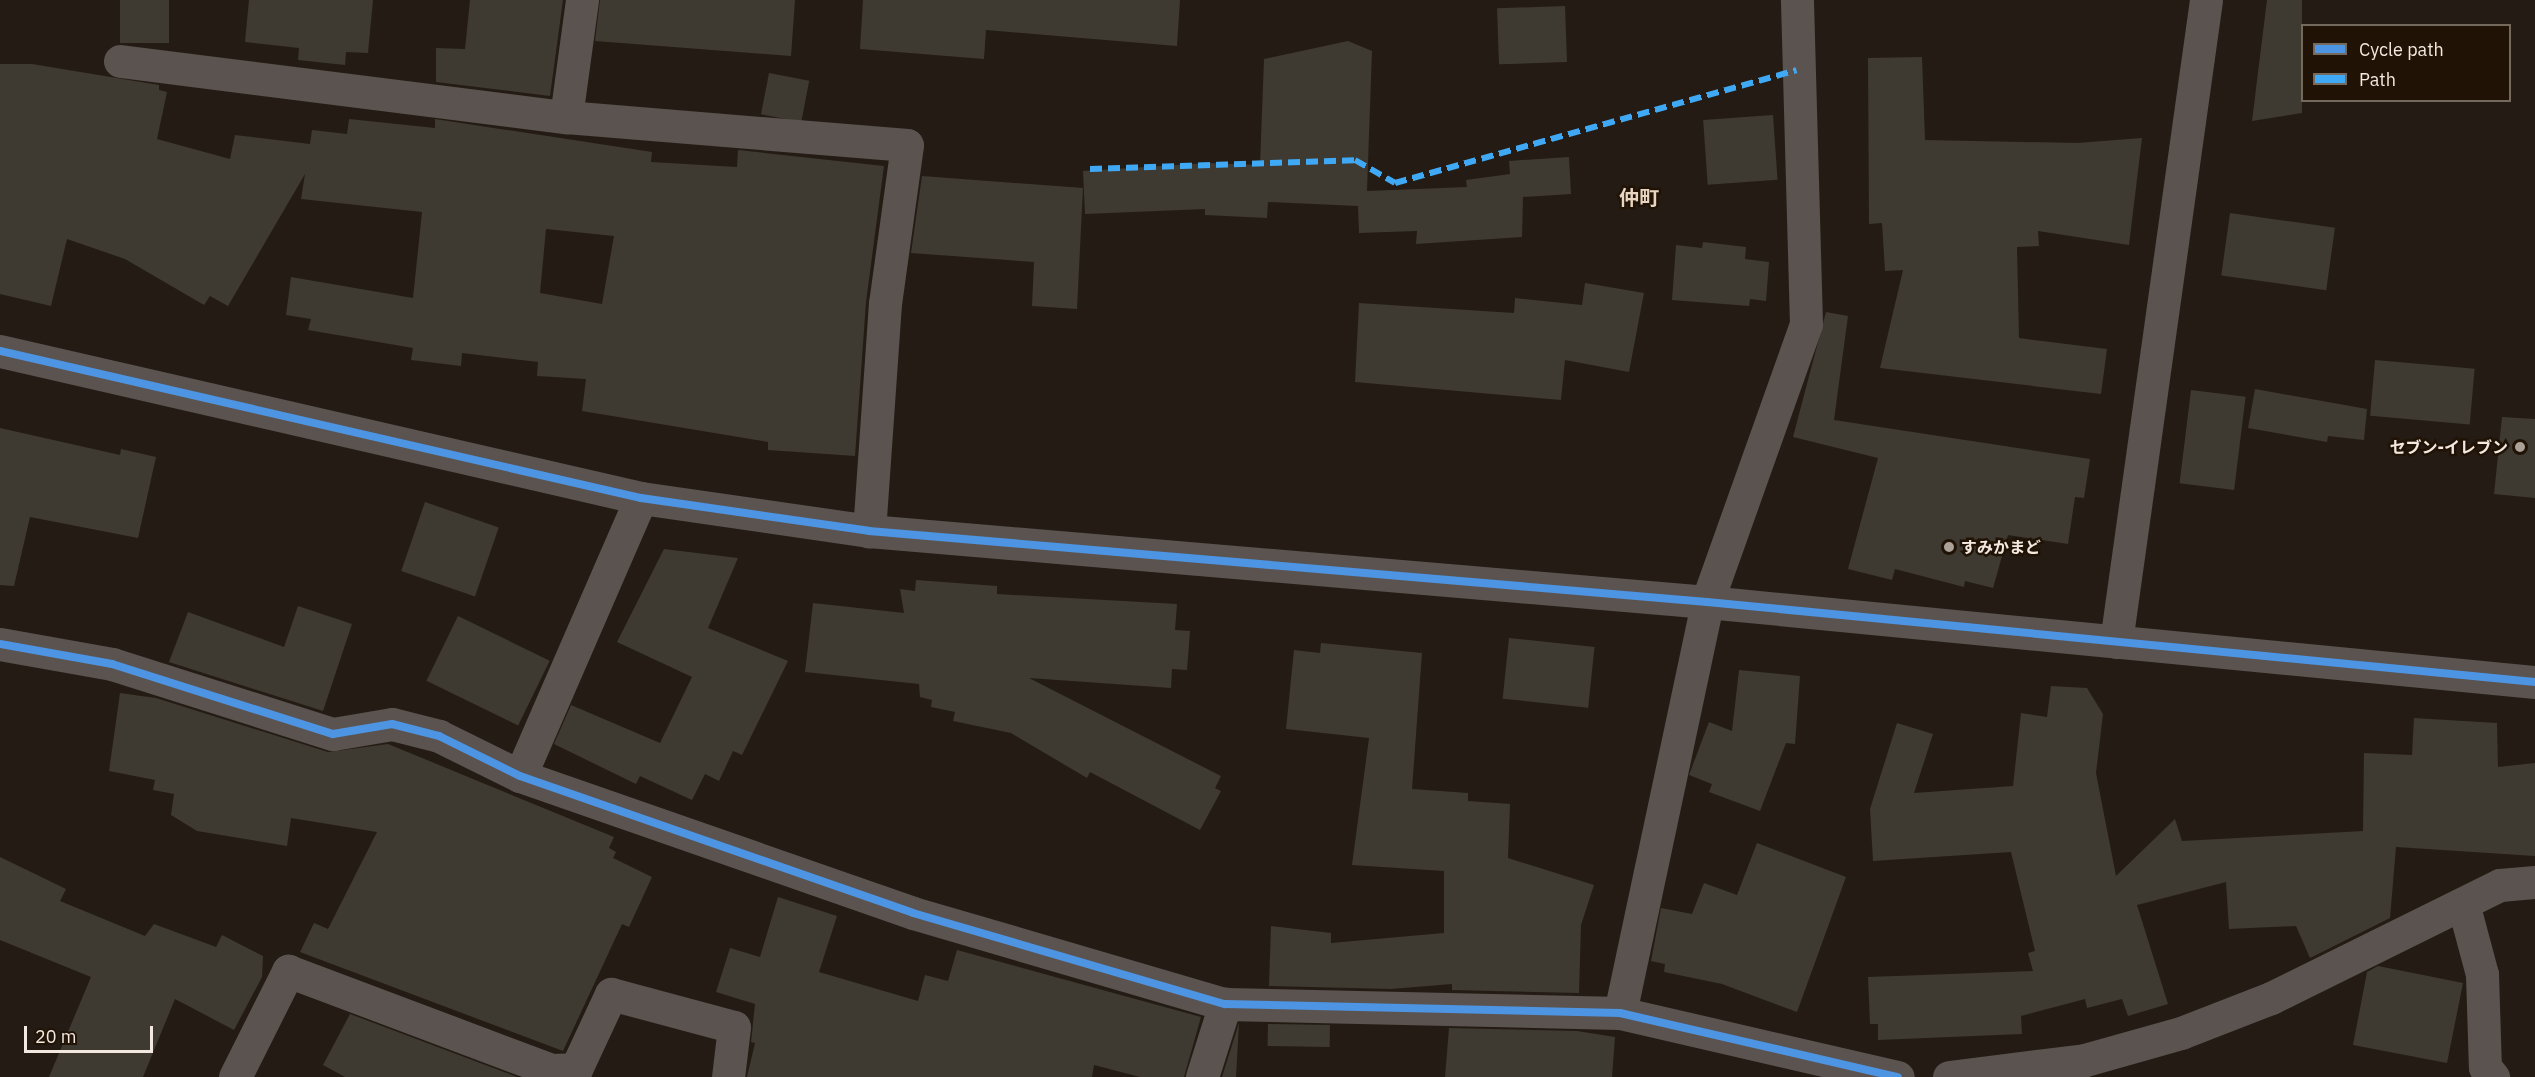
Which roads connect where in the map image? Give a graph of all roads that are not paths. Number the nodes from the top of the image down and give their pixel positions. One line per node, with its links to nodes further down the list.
1 (582, 0): 5 (street)
2 (1797, 0): 9 (street)
3 (2206, 0): 10 (street)
4 (120, 61): 5 (street)
5 (566, 117): 8 (street)
6 (0, 351): 7 (street)
7 (641, 498): 8 (street); 13 (street)
8 (869, 531): 9 (street)
9 (1707, 602): 10 (street); 17 (street)
10 (2116, 642): 12 (street)
11 (0, 644): 13 (street)
12 (2535, 681)
13 (520, 776): 16 (street)
14 (2535, 882): 15 (street)
15 (2464, 907): 22 (street); 23 (street)
16 (1225, 1004): 17 (street); 20 (street)
17 (1620, 1013): 21 (street)
18 (235, 1077): 19 (street)
19 (728, 1077)
20 (1202, 1077)
21 (1898, 1077)
22 (1949, 1077)
23 (2493, 1077)

